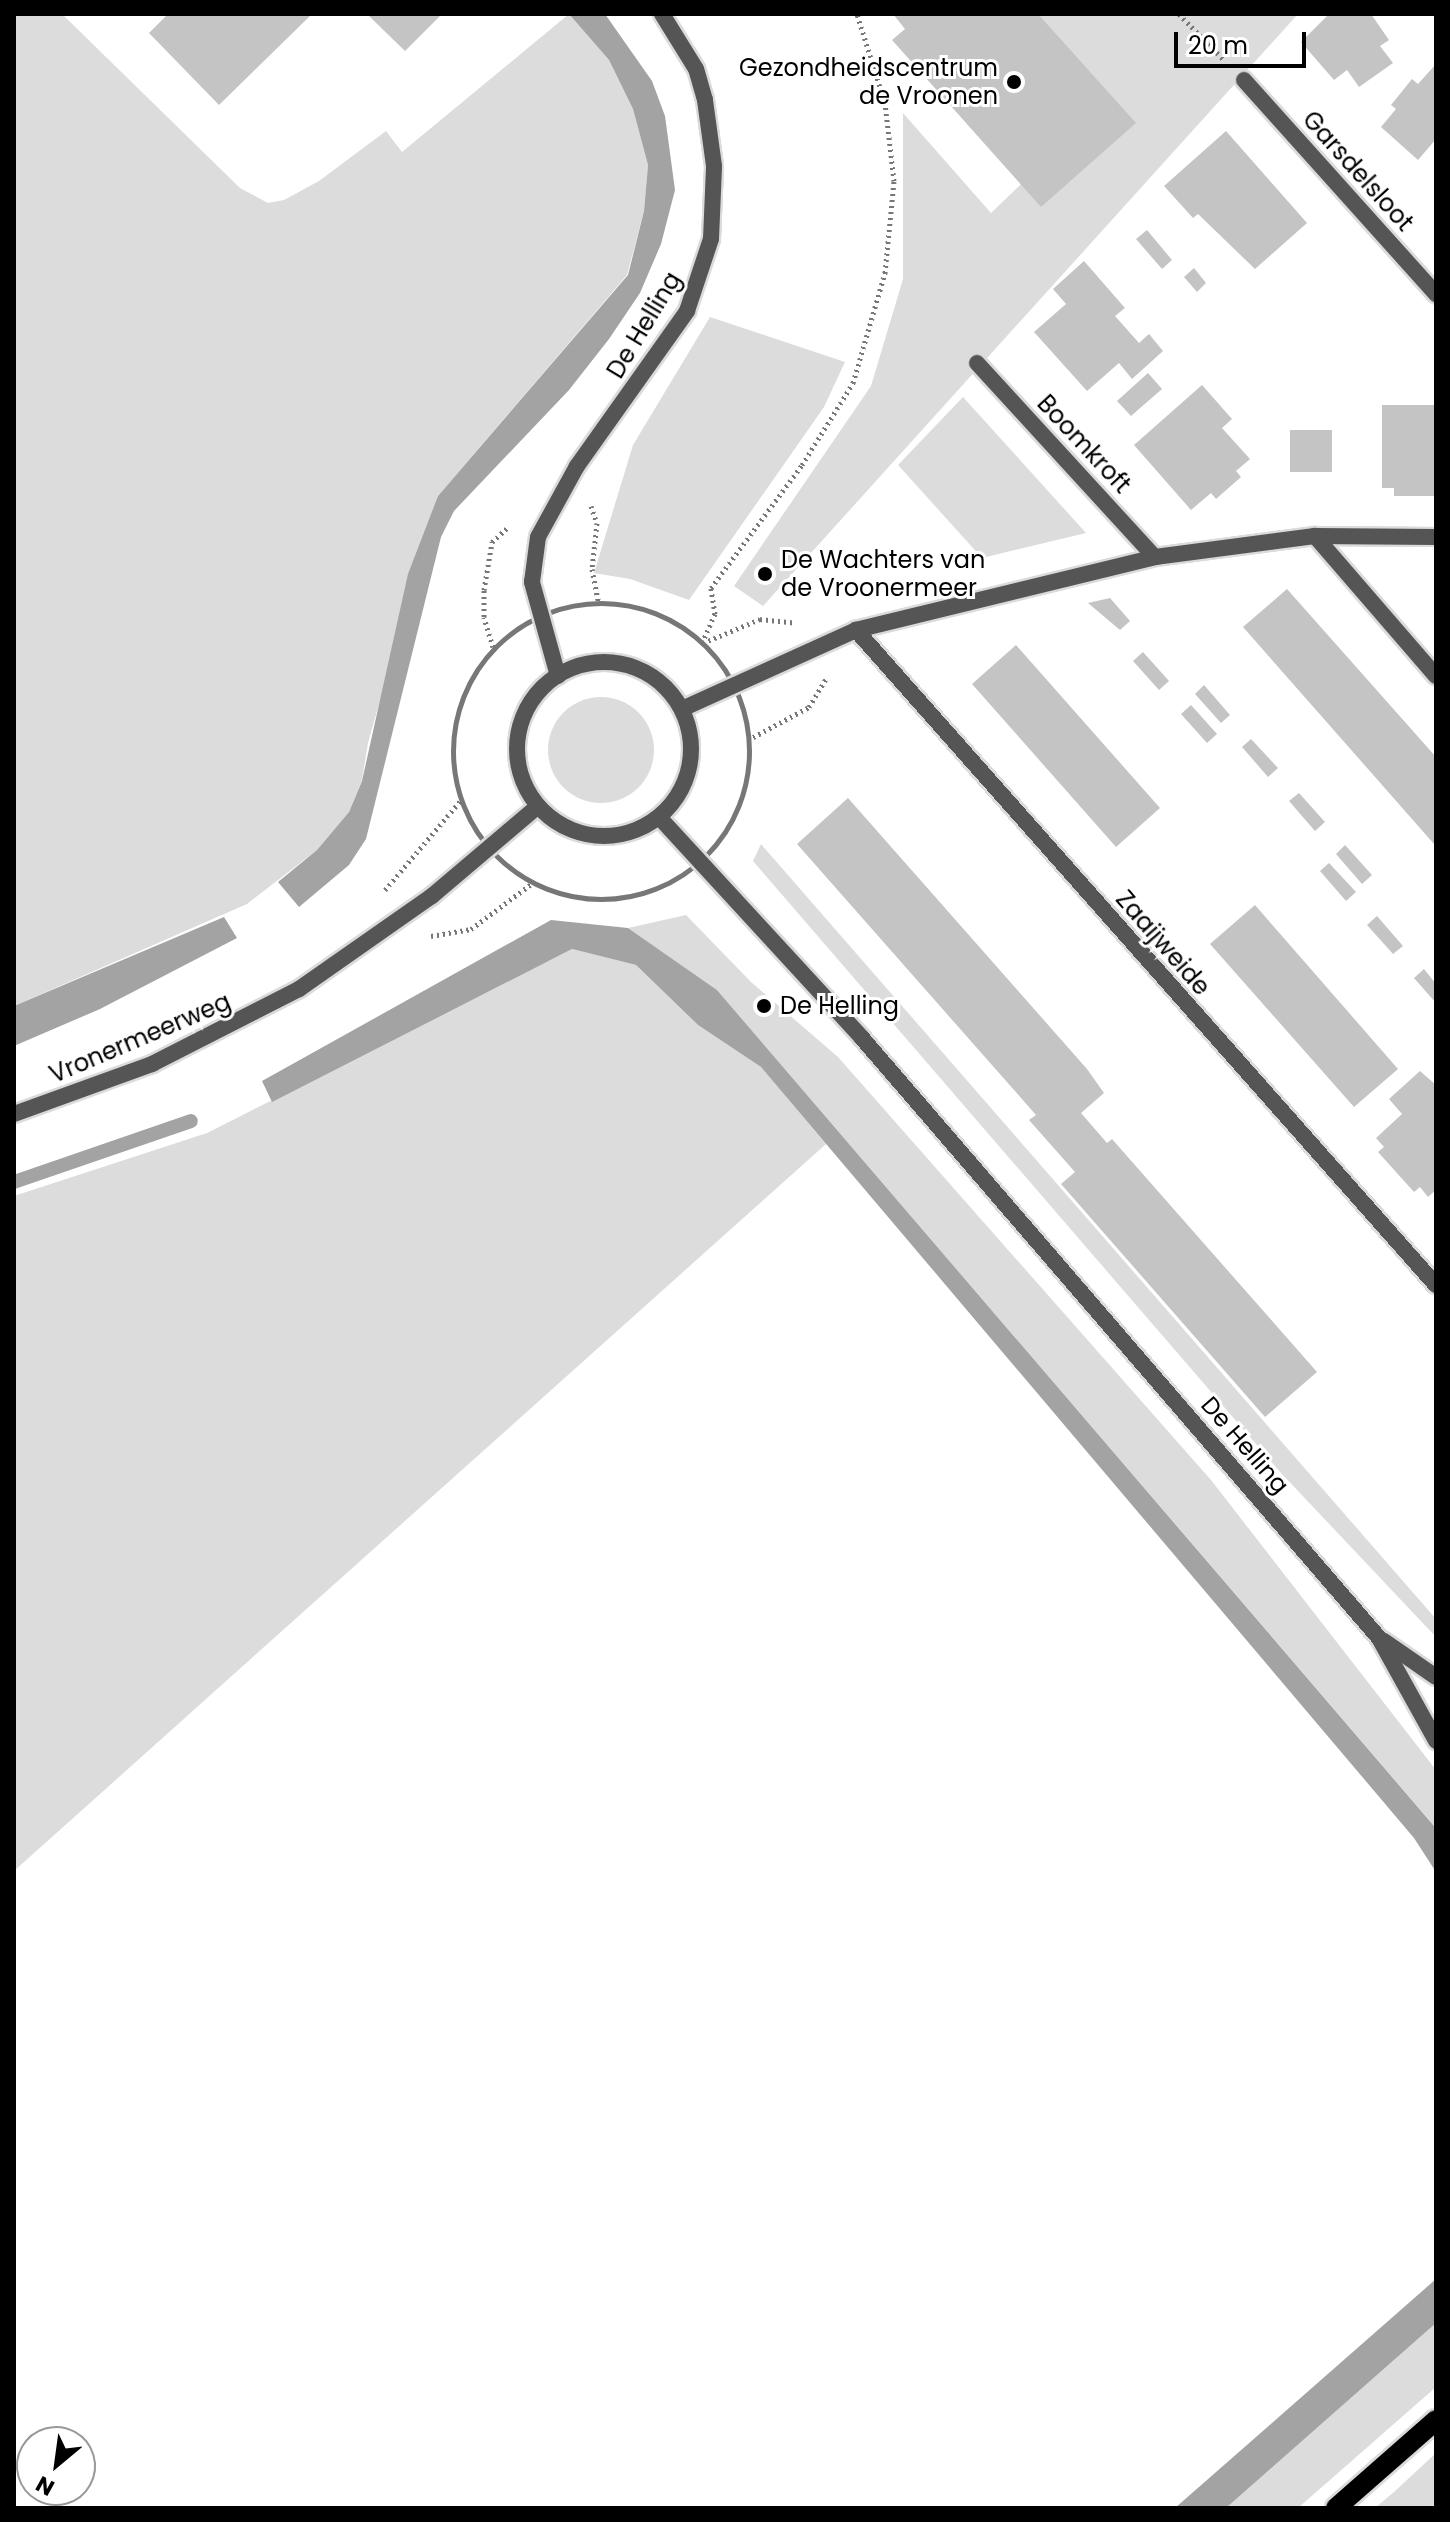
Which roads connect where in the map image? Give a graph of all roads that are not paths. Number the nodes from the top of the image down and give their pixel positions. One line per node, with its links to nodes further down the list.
1 (662, 14): 9 (street, De Helling)
2 (1244, 80): 3 (street, Garsdelsloot)
3 (1436, 294)
4 (977, 363): 7 (street, Boomkroft)
5 (1315, 536): 6 (street); 7 (street); 10 (street)
6 (1436, 537)
7 (1155, 557): 8 (street)
8 (856, 630): 11 (street); 15 (street, Zaaijweide)
9 (558, 676): 11 (street); 12 (street)
10 (1436, 676)
11 (682, 709): 13 (street)
12 (538, 806): 13 (street); 14 (street, Vronermeerweg)
13 (659, 817): 16 (street, De Helling)
14 (14, 1114)
15 (1436, 1285)
16 (1379, 1638): 17 (street, De Helling); 18 (street, De Helling)
17 (1436, 1677)
18 (1436, 1741)
19 (1436, 2420): 20 (main road)
20 (1336, 2508)

